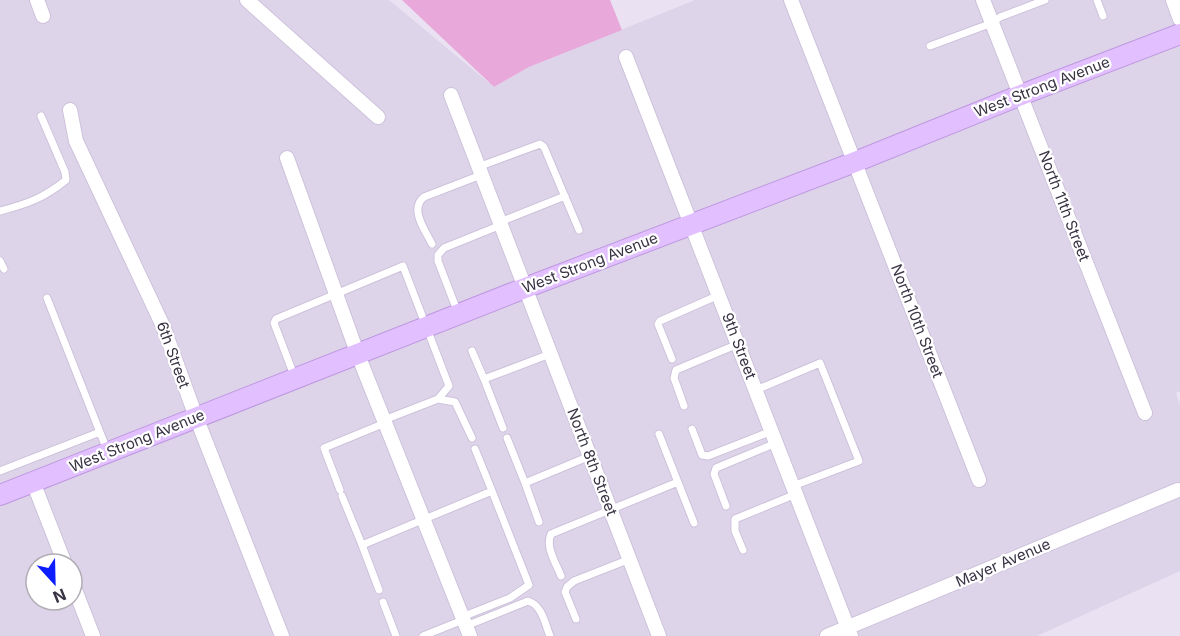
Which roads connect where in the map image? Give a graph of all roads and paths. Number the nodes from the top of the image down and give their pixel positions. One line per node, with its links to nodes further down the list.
1 (37, 0): 8 (street)
2 (247, 0): 19 (street)
3 (791, 0): 21 (street, North 10th Street)
4 (983, 0): 11 (street, North 11th Street)
5 (1045, 0): 11 (lane)
6 (1097, 0): 9 (lane)
7 (1173, 0): 10 (street)
8 (44, 16)
9 (1103, 16)
10 (1180, 19)
11 (992, 23): 13 (lane); 16 (street, North 11th Street)
12 (1180, 34): 16 (street, West Strong Avenue)
13 (930, 46)
14 (626, 57): 26 (street, 9th Street)
15 (451, 95): 22 (street, North 8th Street)
16 (1021, 95): 21 (street, West Strong Avenue); 47 (street, North 11th Street)
17 (70, 110): 48 (street, 6th Street)
18 (41, 116): 24 (lane)
19 (378, 117)
20 (287, 158): 32 (street)
21 (855, 162): 26 (street, West Strong Avenue); 61 (street, North 10th Street)
22 (480, 171): 23 (lane); 25 (street, North 8th Street); 28 (lane)
23 (565, 196): 25 (lane); 27 (lane)
24 (0, 212)
25 (500, 224): 31 (street, North 8th Street); 35 (lane)
26 (691, 225): 31 (street, West Strong Avenue); 33 (street, 9th Street)
27 (579, 230)
28 (432, 244)
29 (0, 261): 30 (lane)
30 (4, 269)
31 (525, 288): 35 (street, West Strong Avenue); 39 (street, North 8th Street)
32 (336, 294): 36 (lane); 40 (street); 42 (lane)
33 (719, 295): 37 (street, 9th Street); 41 (lane)
34 (47, 298): 52 (lane)
35 (459, 315): 36 (street, West Strong Avenue)
36 (427, 327): 40 (street, West Strong Avenue); 45 (lane)
37 (738, 344): 44 (street, 9th Street); 46 (lane)
38 (472, 351): 43 (lane)
39 (550, 354): 43 (lane); 59 (street, North 8th Street)
40 (358, 355): 42 (street, West Strong Avenue); 49 (street)
41 (672, 359)
42 (295, 379): 48 (street, West Strong Avenue)
43 (484, 379): 50 (lane)
44 (756, 390): 54 (street, 9th Street); 65 (lane)
45 (438, 399): 49 (lane); 55 (lane)
46 (684, 406)
47 (1145, 413)
48 (196, 417): 58 (street, West Strong Avenue); 86 (street, 6th Street)
49 (384, 421): 71 (street); 74 (lane)
50 (503, 428)
51 (692, 429): 54 (lane)
52 (100, 432): 58 (lane); 60 (lane)
53 (659, 434): 63 (lane)
54 (774, 437): 65 (street, 9th Street); 69 (lane)
55 (472, 438)
56 (507, 438): 64 (lane)
57 (475, 449): 67 (lane)
58 (108, 453): 62 (street, West Strong Avenue)
59 (590, 456): 64 (lane); 70 (street, North 8th Street)
60 (0, 471)
61 (979, 480)
62 (33, 482): 68 (street, West Strong Avenue); 76 (street)
63 (678, 482): 70 (lane); 73 (lane)
64 (525, 483): 72 (lane)
65 (795, 490): 75 (lane); 84 (street, 9th Street)
66 (1178, 490): 84 (street, Mayer Avenue)
67 (492, 491): 71 (lane); 83 (lane)
68 (0, 495)
69 (726, 506)
70 (610, 509): 77 (street, North 8th Street); 78 (lane)
71 (424, 520): 74 (lane); 83 (street)
72 (539, 522)
73 (694, 523)
74 (362, 545): 79 (lane)
75 (743, 550)
76 (60, 552)
77 (630, 559): 82 (lane); 90 (street, North 8th Street)
78 (561, 576)
79 (379, 590)
80 (383, 602): 87 (lane)
81 (84, 612): 85 (street)
82 (576, 619)
83 (465, 625): 88 (lane); 89 (lane)
84 (850, 632): 91 (street, Mayer Avenue)
85 (93, 636)
86 (282, 636)
87 (396, 636)
88 (423, 636)
89 (550, 636)
90 (659, 636)
91 (827, 636)

